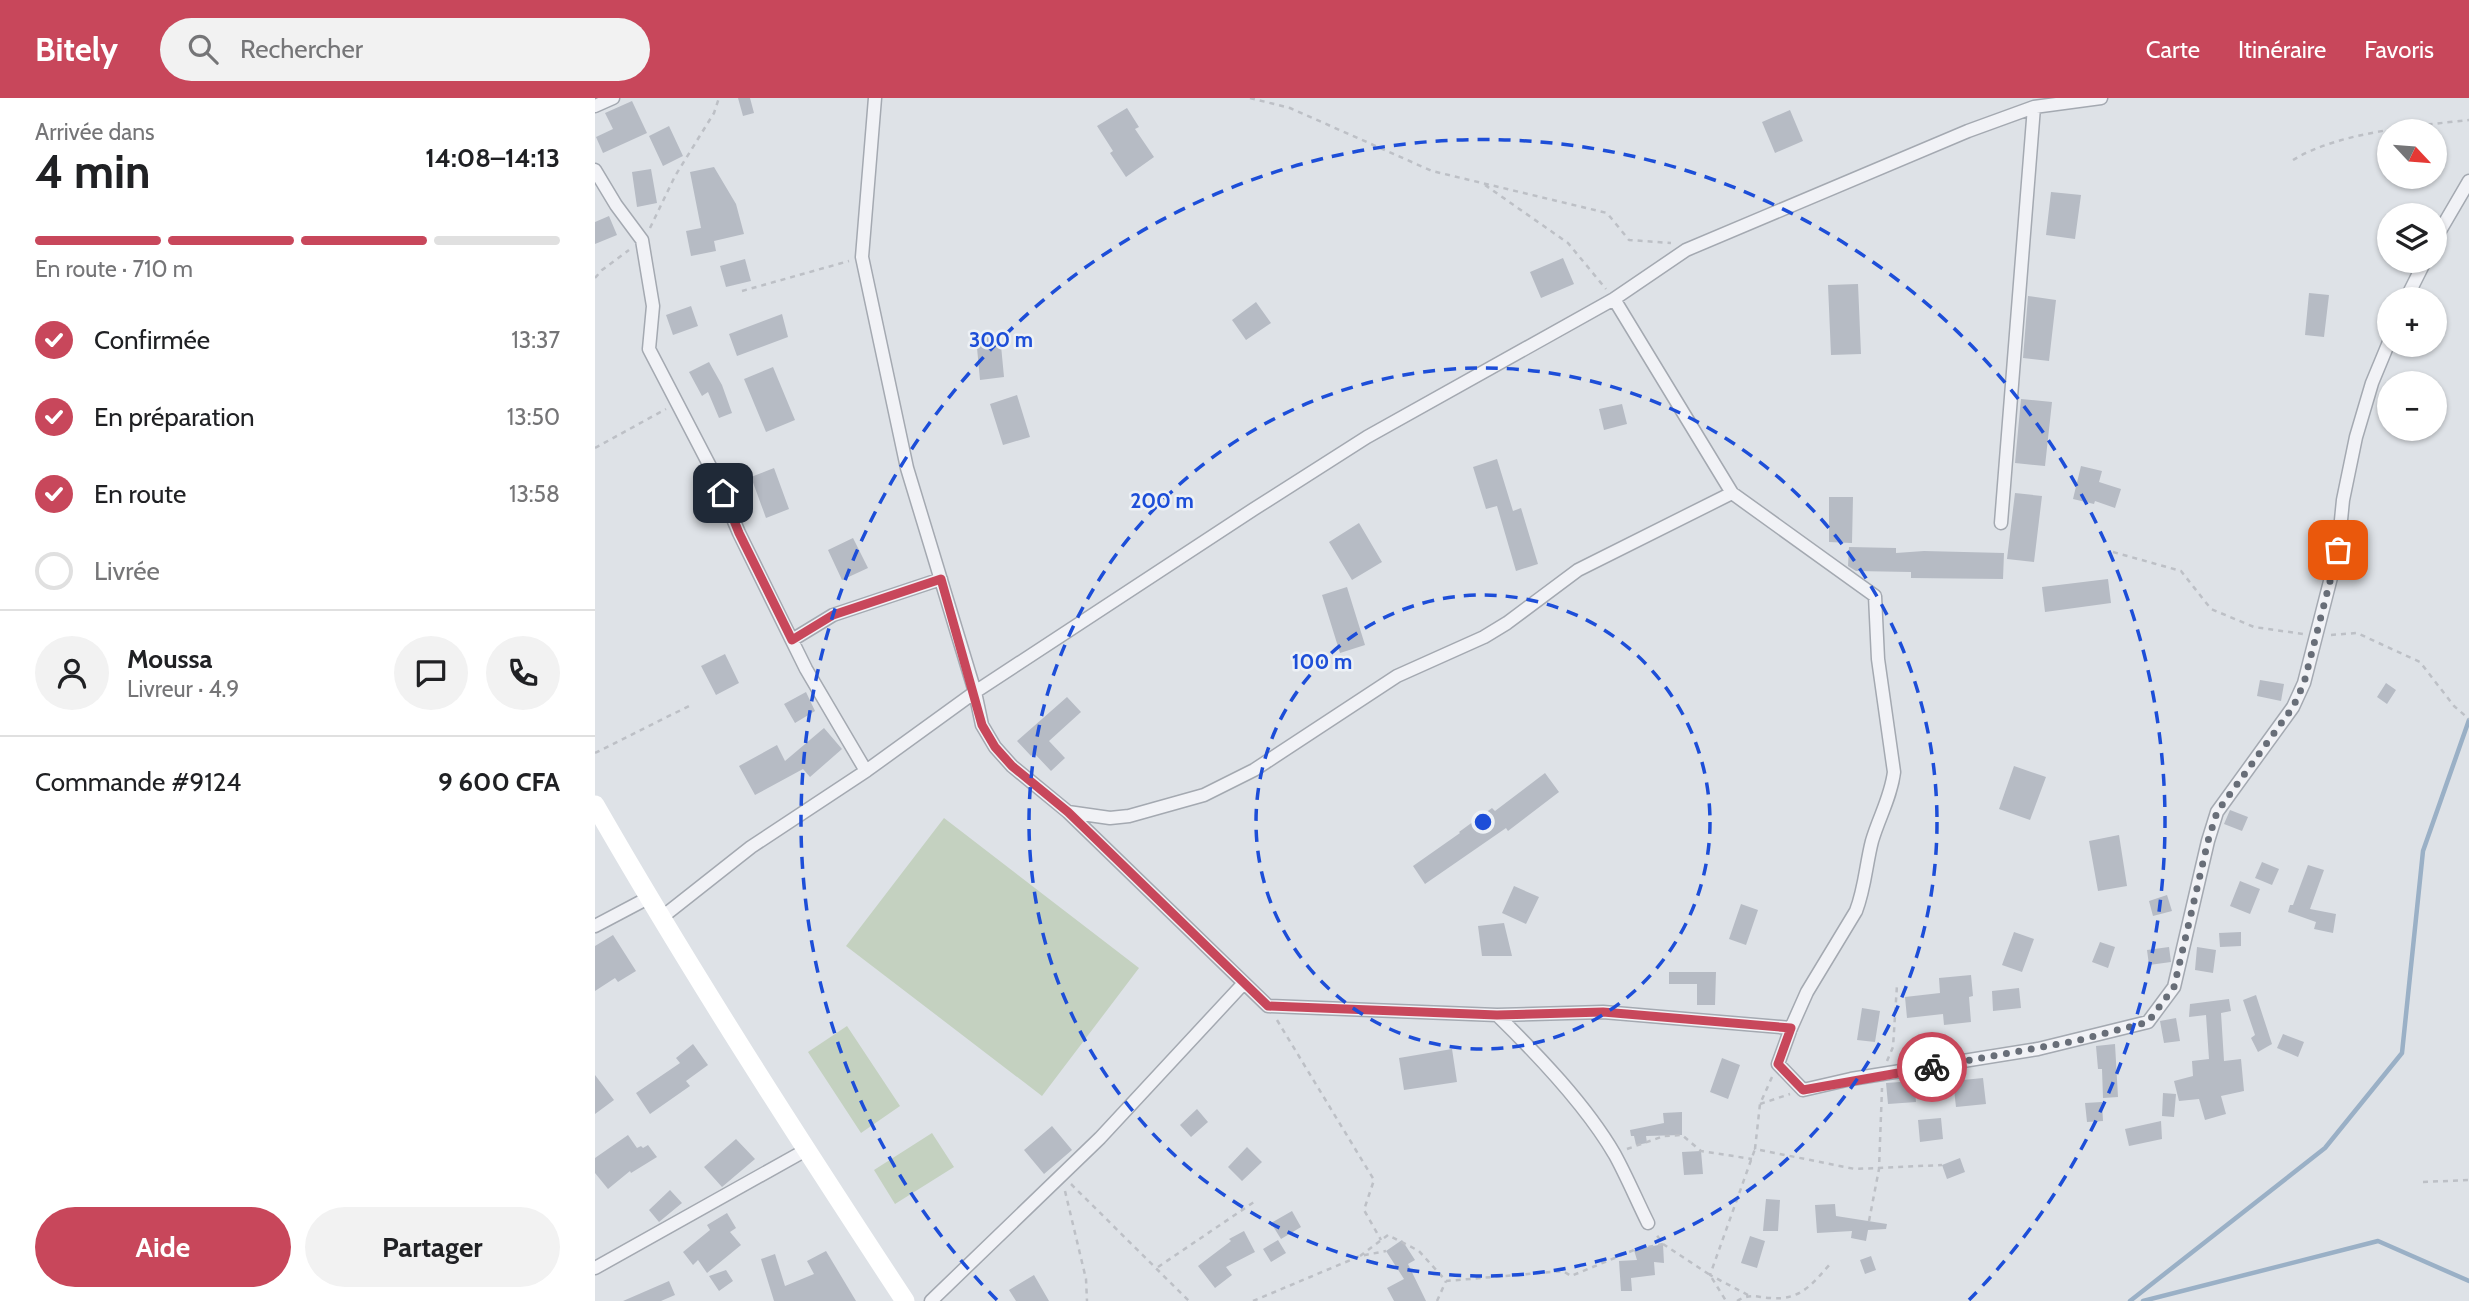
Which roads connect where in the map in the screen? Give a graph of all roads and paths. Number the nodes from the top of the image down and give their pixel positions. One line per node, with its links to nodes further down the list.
1 (613, 98): 6 (street)
2 (719, 98): 14 (path)
3 (875, 98): 16 (street)
4 (1250, 98): 12 (path)
5 (2101, 98): 7 (street)
6 (595, 106)
7 (2034, 107): 15 (street); 24 (street)
8 (2469, 120): 9 (path)
9 (2293, 160)
10 (595, 170): 14 (street)
11 (2469, 181): 13 (street)
12 (1482, 184): 15 (path); 19 (path)
13 (2447, 219)
14 (642, 240): 17 (path); 21 (street)
15 (1686, 250): 19 (street)
16 (862, 257): 18 (path); 26 (street)
17 (595, 278)
18 (742, 291)
19 (1614, 299): 23 (street); 29 (street)
20 (2383, 357): 27 (street)
21 (678, 402): 22 (path); 28 (street)
22 (595, 448)
23 (1732, 493): 35 (street); 43 (street)
24 (2001, 523)
25 (2113, 552): 27 (path)
26 (941, 579): 28 (street); 29 (street)
27 (2317, 636): 31 (path); 45 (street)
28 (792, 640): 33 (street)
29 (975, 692): 33 (street); 35 (street)
30 (689, 706): 32 (path)
31 (2469, 719)
32 (595, 753)
33 (866, 771): 37 (street)
34 (595, 805): 36 (street)
35 (1068, 812): 39 (street)
36 (648, 898): 37 (street); 38 (street)
37 (661, 919): 49 (street)
38 (595, 926)
39 (1244, 984): 41 (street); 54 (street)
40 (1897, 985): 45 (path)
41 (1268, 1006): 42 (street); 60 (path)
42 (1497, 1015): 43 (street); 50 (street)
43 (1791, 1028): 44 (street)
44 (1778, 1064): 46 (street); 47 (path)
45 (1882, 1074): 46 (street); 53 (path)
46 (1803, 1090): 47 (path)
47 (1760, 1104): 48 (path)
48 (1755, 1149): 51 (path); 53 (path)
49 (806, 1150): 65 (street); 70 (street)
50 (1614, 1154): 51 (path); 59 (street)
51 (1752, 1159): 67 (path)
52 (1942, 1165): 53 (path)
53 (1879, 1168): 58 (path)
54 (1062, 1174): 66 (path); 71 (street); 72 (path)
55 (2469, 1180): 56 (path)
56 (2423, 1182)
57 (1254, 1202): 66 (path)
58 (1869, 1221)
59 (1648, 1223): 61 (path)
60 (1381, 1240): 63 (path); 68 (path)
61 (1663, 1244): 67 (path); 68 (path)
62 (1386, 1251): 63 (path)
63 (1360, 1256): 74 (path)
64 (1831, 1263): 69 (path)
65 (595, 1268)
66 (1157, 1268): 73 (path)
67 (1710, 1275): 69 (path); 76 (path)
68 (1446, 1281): 75 (path)
69 (1748, 1295): 77 (path)
70 (905, 1301)
71 (931, 1301)
72 (1087, 1301)
73 (1189, 1301)
74 (1253, 1301)
75 (1437, 1301)
76 (1726, 1301)
77 (1737, 1301)

